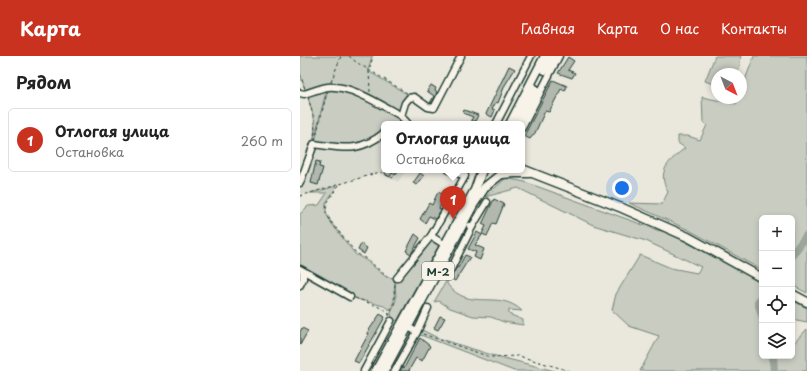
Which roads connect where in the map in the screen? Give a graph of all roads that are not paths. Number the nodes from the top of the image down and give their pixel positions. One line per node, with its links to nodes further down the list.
1 (461, 56): 7 (street)
2 (531, 56): 8 (street)
3 (545, 56): 9 (main road)
4 (552, 56): 10 (main road)
5 (559, 56): 11 (street)
6 (303, 93): 7 (street)
7 (405, 120)
8 (498, 121)
9 (512, 121)
10 (519, 121)
11 (525, 122)
12 (381, 135): 20 (street)
13 (525, 170): 19 (main road)
14 (458, 173): 24 (street)
15 (481, 173): 25 (main road, М-2)
16 (489, 173): 17 (main road)
17 (503, 173): 22 (main road, М-2)
18 (523, 173): 19 (main road)
19 (532, 174): 28 (main road)
20 (300, 182)
21 (487, 202): 23 (street)
22 (464, 222): 23 (street); 36 (main road, М-2)
23 (472, 227): 27 (street)
24 (431, 236): 25 (street); 29 (street)
25 (445, 246): 39 (main road, М-2)
26 (302, 270): 30 (street); 32 (street)
27 (450, 271)
28 (759, 276)
29 (396, 278)
30 (300, 286)
31 (795, 296): 33 (main road)
32 (350, 297)
33 (807, 302)
34 (428, 308): 37 (street)
35 (390, 319): 38 (street)
36 (408, 327): 37 (street); 40 (main road, М-2)
37 (417, 332): 41 (street)
38 (364, 371)
39 (376, 371)
40 (384, 371)
41 (395, 371)

